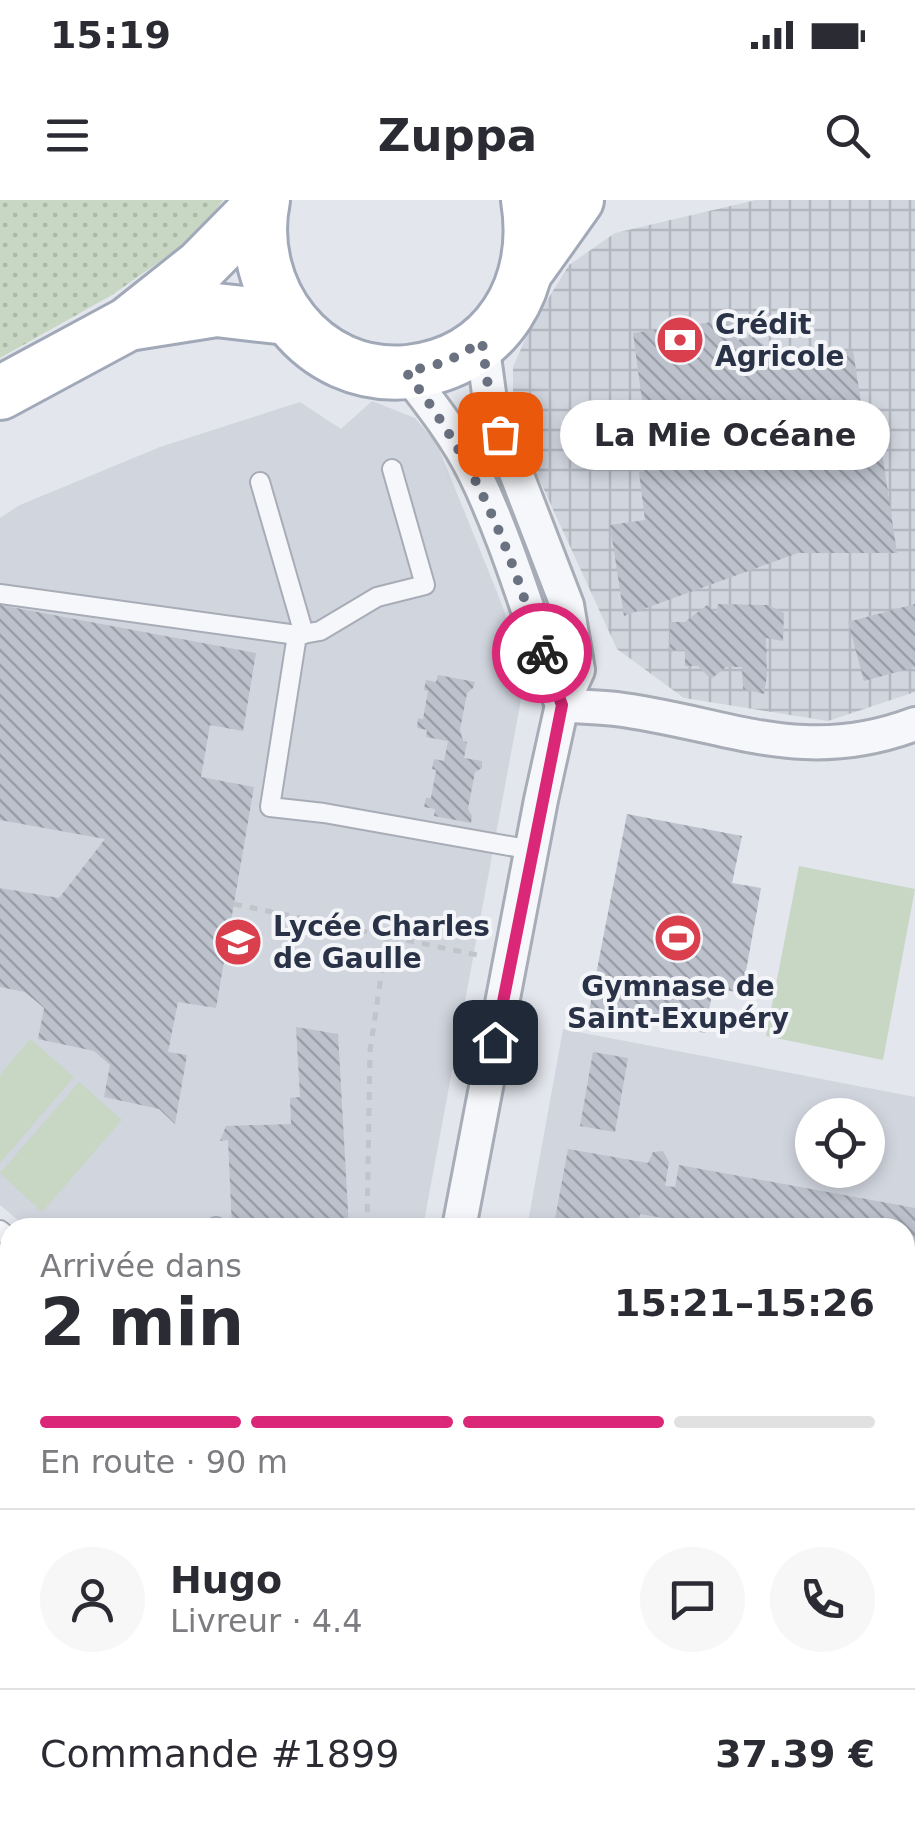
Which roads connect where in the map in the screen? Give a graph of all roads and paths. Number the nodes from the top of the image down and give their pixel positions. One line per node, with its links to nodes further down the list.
1 (528, 200): 4 (main road)
2 (576, 200): 4 (main road)
3 (263, 202): 5 (main road); 6 (main road)
4 (530, 266): 7 (main road)
5 (287, 318): 6 (main road); 8 (main road)
6 (128, 324): 9 (main road)
7 (482, 342): 8 (main road); 14 (street)
8 (406, 372): 14 (street)
9 (0, 393)
10 (392, 469): 13 (lane)
11 (260, 482): 13 (lane)
12 (0, 594): 13 (lane)
13 (301, 634): 16 (lane)
14 (562, 705): 15 (street); 16 (street)
15 (915, 724)
16 (532, 850): 19 (street)
17 (234, 904): 18 (path)
18 (387, 936): 19 (path); 20 (path)
19 (510, 962): 21 (street)
20 (367, 1218)
21 (461, 1218)

